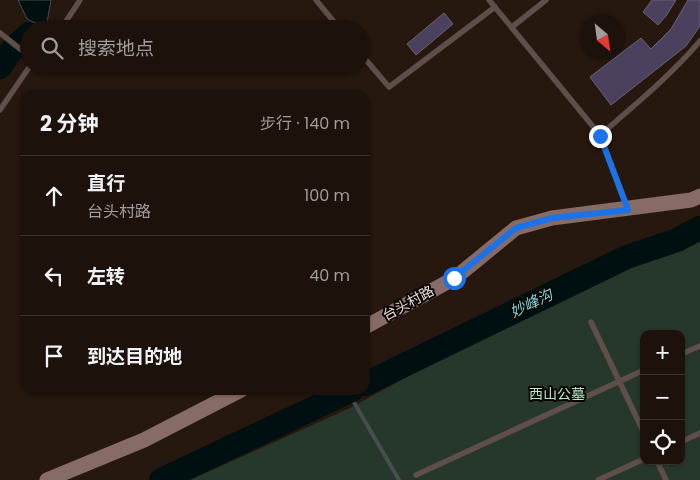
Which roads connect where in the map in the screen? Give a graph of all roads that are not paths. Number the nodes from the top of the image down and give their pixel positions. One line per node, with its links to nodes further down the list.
1 (80, 0): 6 (lane)
2 (316, 0): 7 (lane)
3 (490, 0): 5 (lane)
4 (546, 0): 8 (lane)
5 (495, 7): 8 (lane); 12 (lane)
6 (67, 20)
7 (333, 20)
8 (512, 27): 15 (lane)
9 (0, 33): 11 (lane)
10 (700, 41): 15 (lane)
11 (20, 49)
12 (370, 65)
13 (24, 75): 14 (lane)
14 (0, 110)
15 (600, 136): 17 (lane)
16 (700, 196): 17 (street, 台头村路)
17 (628, 210): 19 (street, 台头村路)
18 (591, 322): 23 (lane)
19 (370, 324)
20 (700, 346): 21 (lane)
21 (685, 352)
22 (640, 372): 23 (lane)
23 (619, 381): 25 (lane); 30 (lane)
24 (232, 395): 31 (street)
25 (640, 425)
26 (700, 433): 27 (lane)
27 (685, 440)
28 (640, 461): 32 (lane)
29 (659, 465): 33 (lane)
30 (416, 475)
31 (48, 480)
32 (598, 480)
33 (666, 480)

